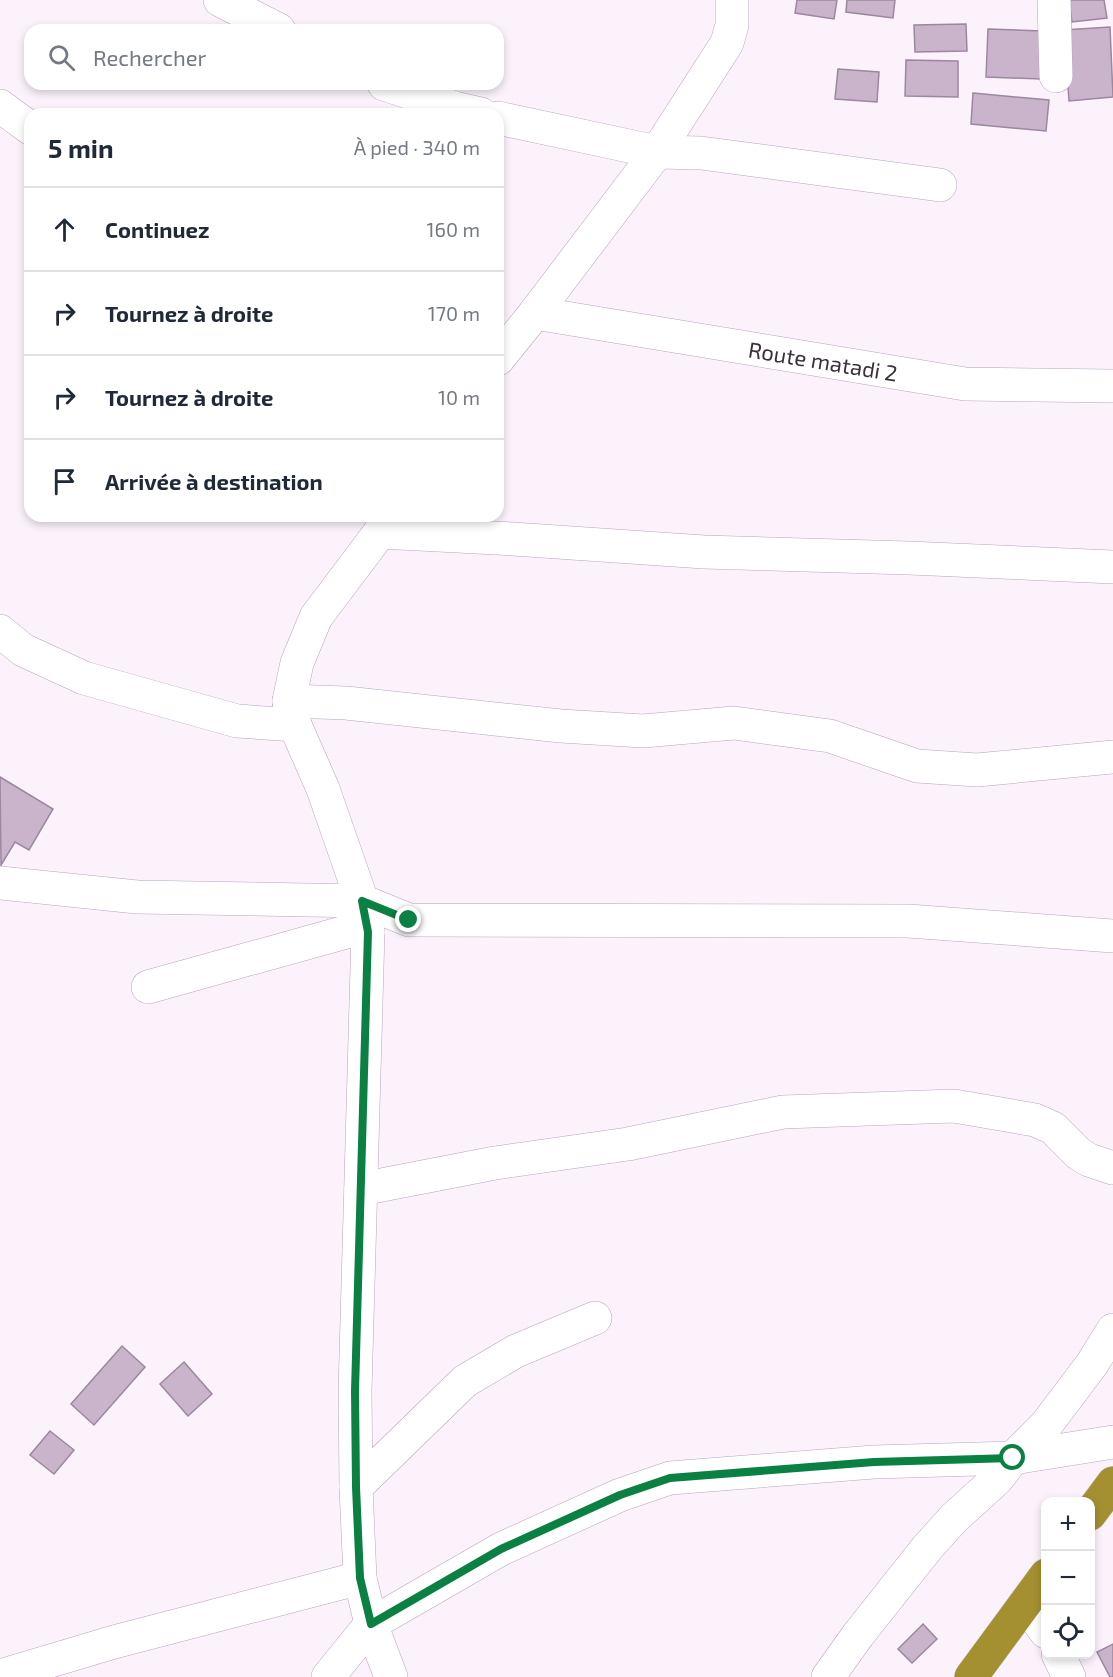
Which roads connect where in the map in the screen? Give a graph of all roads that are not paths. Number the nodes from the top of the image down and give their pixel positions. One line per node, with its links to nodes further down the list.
1 (220, 0): 4 (street)
2 (732, 0): 11 (street)
3 (1054, 0): 5 (street)
4 (267, 24)
5 (1056, 76)
6 (402, 90): 8 (street)
7 (0, 106): 10 (street)
8 (455, 108)
9 (504, 119): 11 (street)
10 (24, 124)
11 (657, 152): 12 (street); 13 (street)
12 (940, 185)
13 (535, 313): 14 (street); 15 (street, Route matadi 2)
14 (504, 347)
15 (1113, 386)
16 (385, 524): 17 (street); 19 (street)
17 (1113, 567)
18 (0, 631): 19 (street)
19 (292, 713): 20 (street); 22 (street)
20 (1113, 757)
21 (0, 883): 22 (street)
22 (362, 901): 23 (street); 24 (street)
23 (368, 932): 25 (street); 27 (street)
24 (1113, 936)
25 (148, 987)
26 (1113, 1168): 27 (street)
27 (361, 1189): 33 (street)
28 (595, 1318): 33 (street)
29 (1113, 1330): 31 (street)
30 (1113, 1442): 31 (street)
31 (1013, 1458): 38 (street); 44 (street)
32 (1113, 1483): 34 (highway)
33 (356, 1487): 35 (street)
34 (1095, 1507)
35 (360, 1578): 38 (street); 41 (street)
36 (1041, 1582): 37 (highway)
37 (1025, 1603): 39 (street); 45 (highway)
38 (371, 1624): 42 (street); 43 (street)
39 (1041, 1625)
40 (1060, 1659): 46 (street)
41 (0, 1676)
42 (328, 1677)
43 (391, 1677)
44 (828, 1677)
45 (971, 1677)
46 (1069, 1677)

